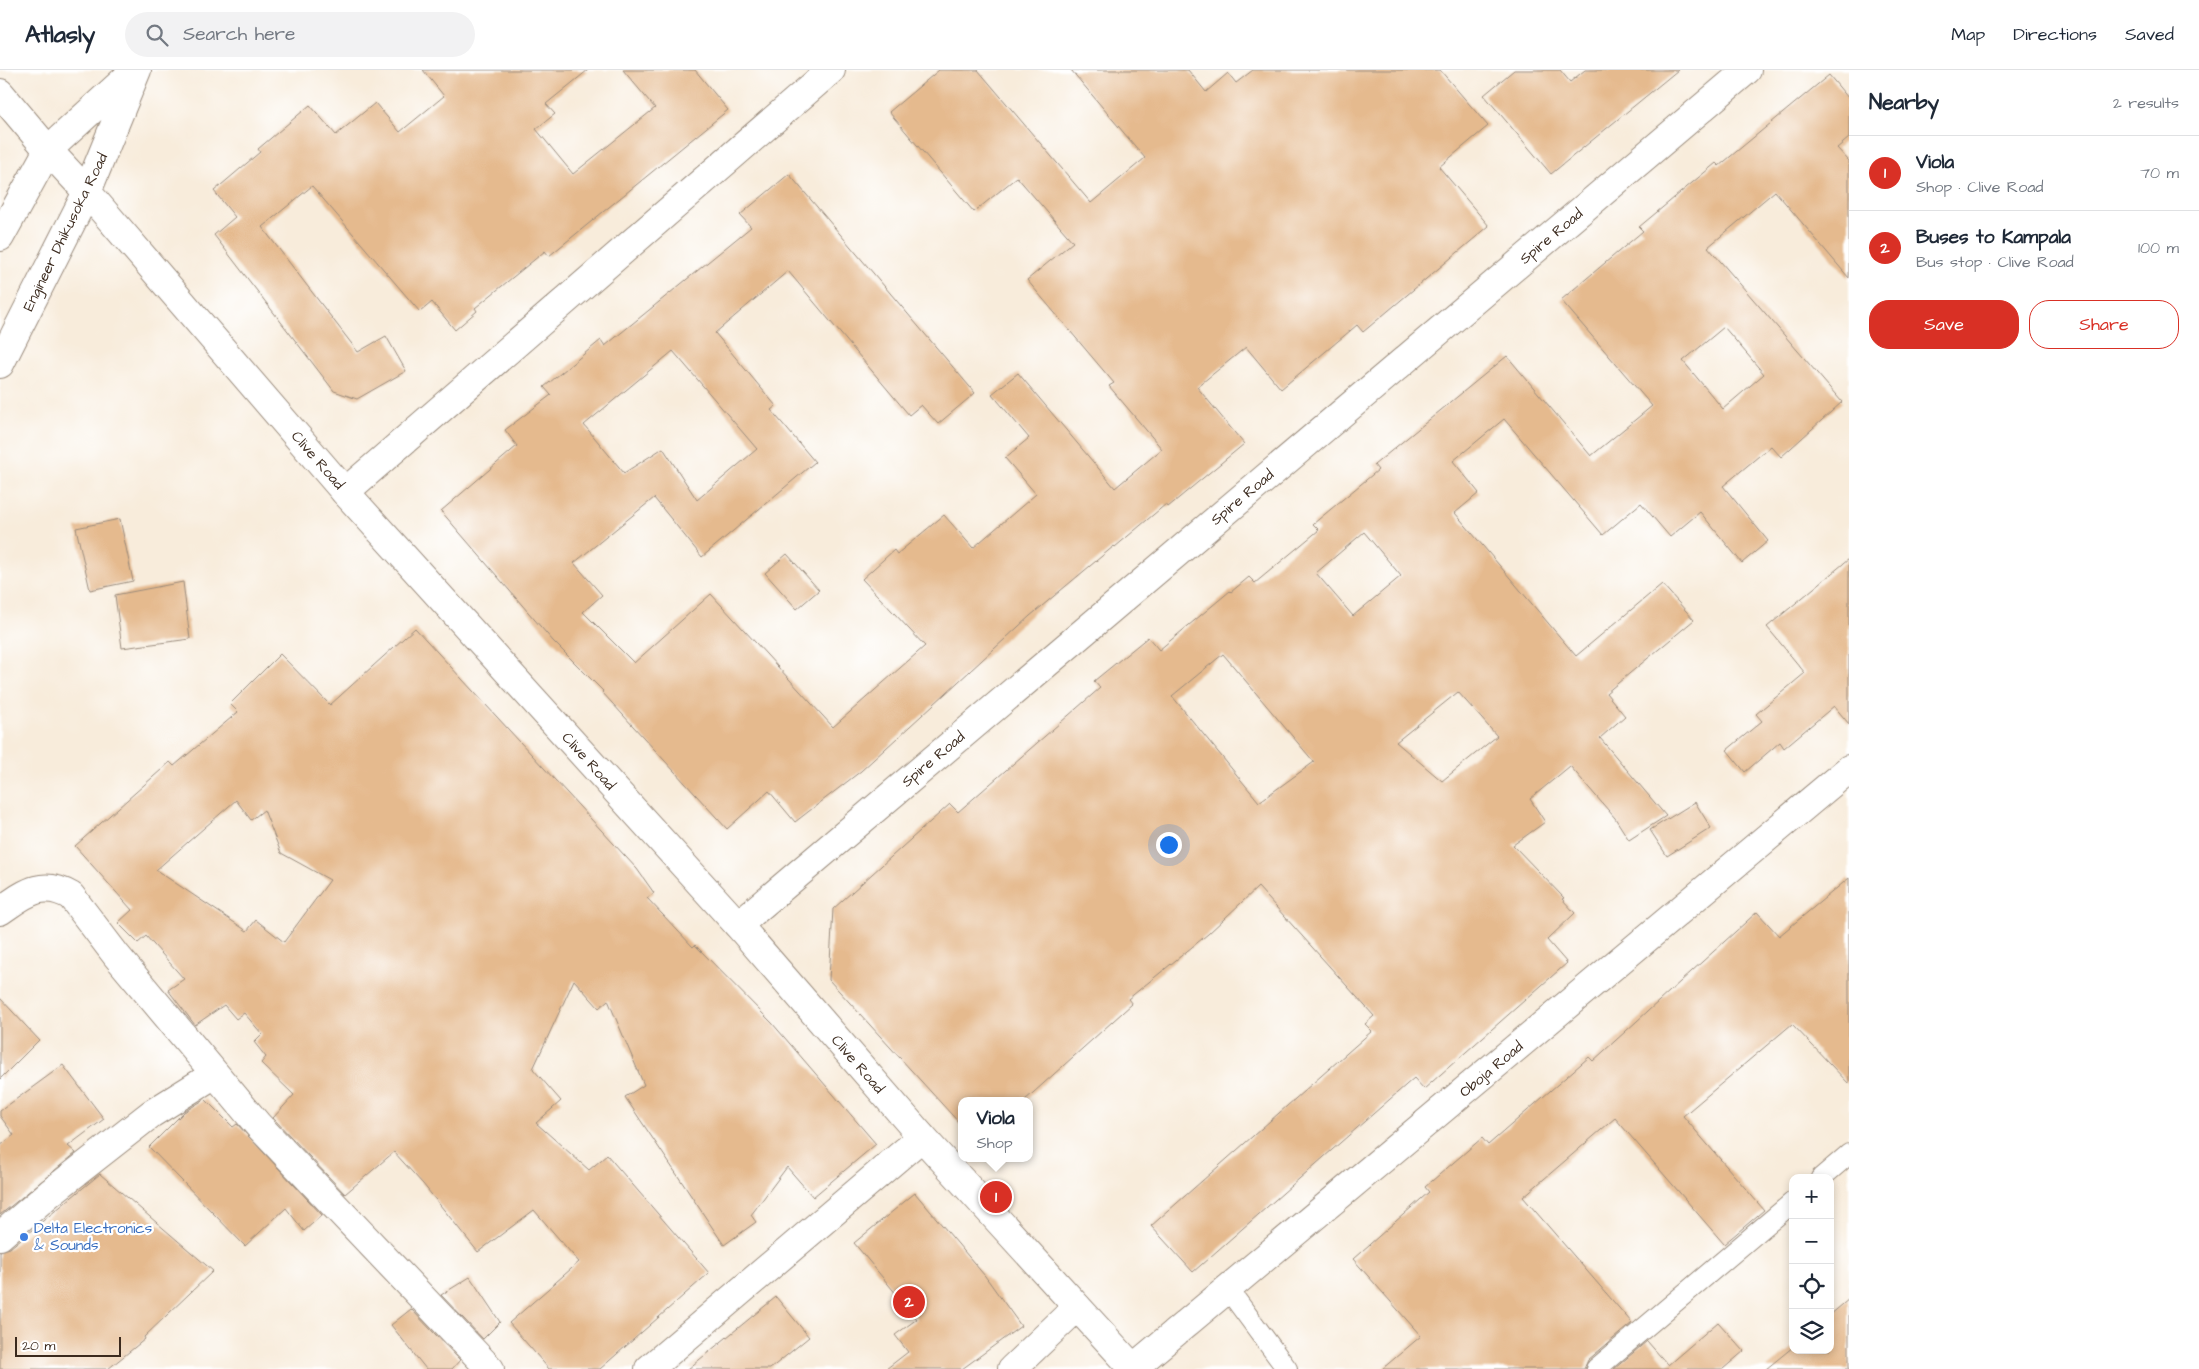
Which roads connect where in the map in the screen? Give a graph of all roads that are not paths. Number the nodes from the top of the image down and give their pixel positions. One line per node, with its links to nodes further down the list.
1 (136, 70): 5 (street); 6 (street, Engineer Dhikusoka Road)
2 (831, 70): 9 (street)
3 (1746, 70): 12 (street, Spire Road)
4 (0, 93): 5 (street, Clive Road)
5 (48, 150): 6 (street, Clive Road); 7 (street)
6 (87, 192): 8 (street, Engineer Dhikusoka Road); 9 (street, Clive Road)
7 (0, 237)
8 (0, 364)
9 (345, 492): 12 (street, Clive Road)
10 (1849, 769): 19 (street, Oboja Road)
11 (0, 911): 13 (street)
12 (738, 925): 14 (street, Clive Road)
13 (215, 1074): 18 (street); 22 (street)
14 (922, 1137): 20 (street, Clive Road); 23 (street)
15 (1849, 1154): 16 (lane)
16 (1826, 1174)
17 (1789, 1205): 26 (lane)
18 (0, 1236)
19 (1228, 1289): 21 (street, Oboja Road); 25 (lane)
20 (1077, 1307): 21 (street, Clive Road); 24 (street)
21 (1134, 1368)
22 (490, 1369)
23 (649, 1369)
24 (1012, 1369)
25 (1288, 1369)
26 (1596, 1369)

